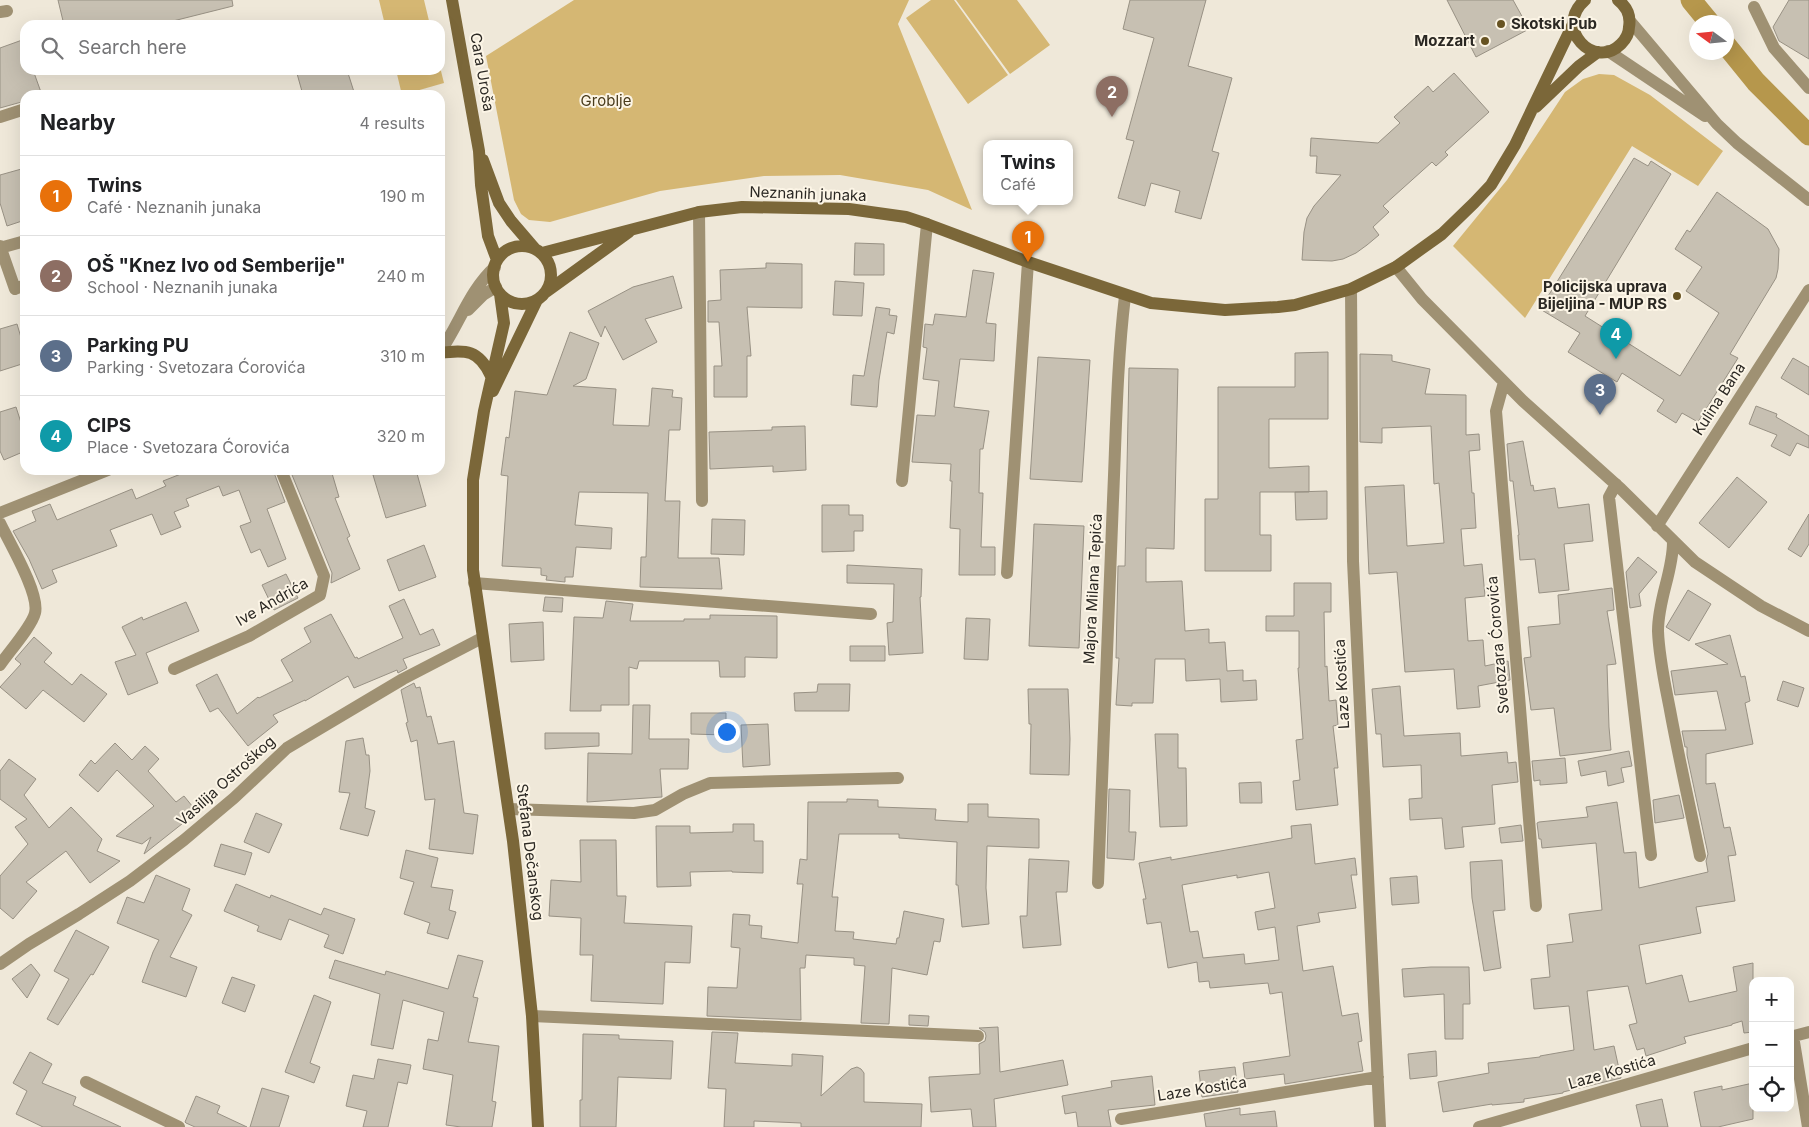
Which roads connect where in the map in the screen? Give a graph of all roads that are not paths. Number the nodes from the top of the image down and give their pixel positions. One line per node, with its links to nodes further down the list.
1 (452, 0): 13 (main road, Cara Uroša)
2 (1584, 0): 6 (main road, Neznanih junaka)
3 (1621, 1): 5 (main road)
4 (1754, 7): 8 (street)
5 (1630, 21): 7 (main road); 12 (street)
6 (1573, 24): 7 (main road); 10 (main road, Neznanih junaka)
7 (1603, 52): 10 (main road); 12 (street)
8 (1809, 88)
9 (20, 111): 11 (street)
10 (1531, 112): 23 (main road, Neznanih junaka)
11 (0, 117)
12 (1717, 124): 14 (street)
13 (479, 151): 20 (main road); 22 (main road)
14 (1809, 200)
15 (699, 212): 16 (main road, Neznanih junaka); 17 (main road, Neznanih junaka); 40 (street)
16 (927, 224): 21 (main road, Neznanih junaka); 38 (street)
17 (635, 228): 20 (main road, Neznanih junaka); 28 (main road)
18 (20, 242): 19 (street)
19 (0, 247): 24 (street)
20 (538, 251): 22 (main road); 28 (main road)
21 (1028, 262): 29 (main road, Neznanih junaka); 45 (street)
22 (496, 263): 26 (main road); 30 (street)
23 (1396, 267): 25 (main road, Neznanih junaka); 34 (street)
24 (20, 287)
25 (1351, 289): 29 (main road, Neznanih junaka); 65 (street, Laze Kostića)
26 (498, 290): 28 (main road); 30 (street); 33 (main road)
27 (1809, 290): 43 (street, Kulina Bana)
28 (541, 296): 35 (main road)
29 (1125, 296): 56 (street, Majora Milana Tepića)
30 (457, 324): 31 (street)
31 (445, 344)
32 (445, 352): 33 (main road)
33 (491, 376): 35 (main road)
34 (1504, 382): 39 (street); 57 (street, Svetozara Ćorovića)
35 (484, 411): 46 (main road, Stefana Dečanskog)
36 (95, 475): 41 (street)
37 (283, 475): 51 (street, Ive Andrića)
38 (902, 481)
39 (1616, 484): 43 (street); 54 (street)
40 (702, 501)
41 (0, 513)
42 (0, 523): 50 (street)
43 (1657, 526): 44 (street)
44 (1674, 542): 48 (street); 55 (street)
45 (1008, 573)
46 (474, 583): 47 (street); 49 (main road, Stefana Dečanskog)
47 (871, 614)
48 (1809, 631)
49 (482, 638): 53 (main road, Stefana Dečanskog); 58 (street, Vasilija Ostroškog)
50 (0, 665)
51 (174, 669)
52 (898, 778): 53 (street)
53 (509, 809): 59 (main road, Stefana Dečanskog)
54 (1651, 855)
55 (1700, 856)
56 (1098, 884)
57 (1536, 906)
58 (0, 964)
59 (532, 1016): 61 (street); 69 (main road, Stefana Dečanskog)
60 (1809, 1032): 62 (street)
61 (978, 1036)
62 (1794, 1036)
63 (1794, 1048): 72 (street)
64 (1749, 1049): 71 (street, Laze Kostića)
65 (1378, 1077): 67 (street, Laze Kostića); 70 (street, Laze Kostića)
66 (86, 1082): 68 (street)
67 (1121, 1119)
68 (179, 1127)
69 (538, 1127)
70 (1380, 1127)
71 (1479, 1127)
72 (1808, 1127)

